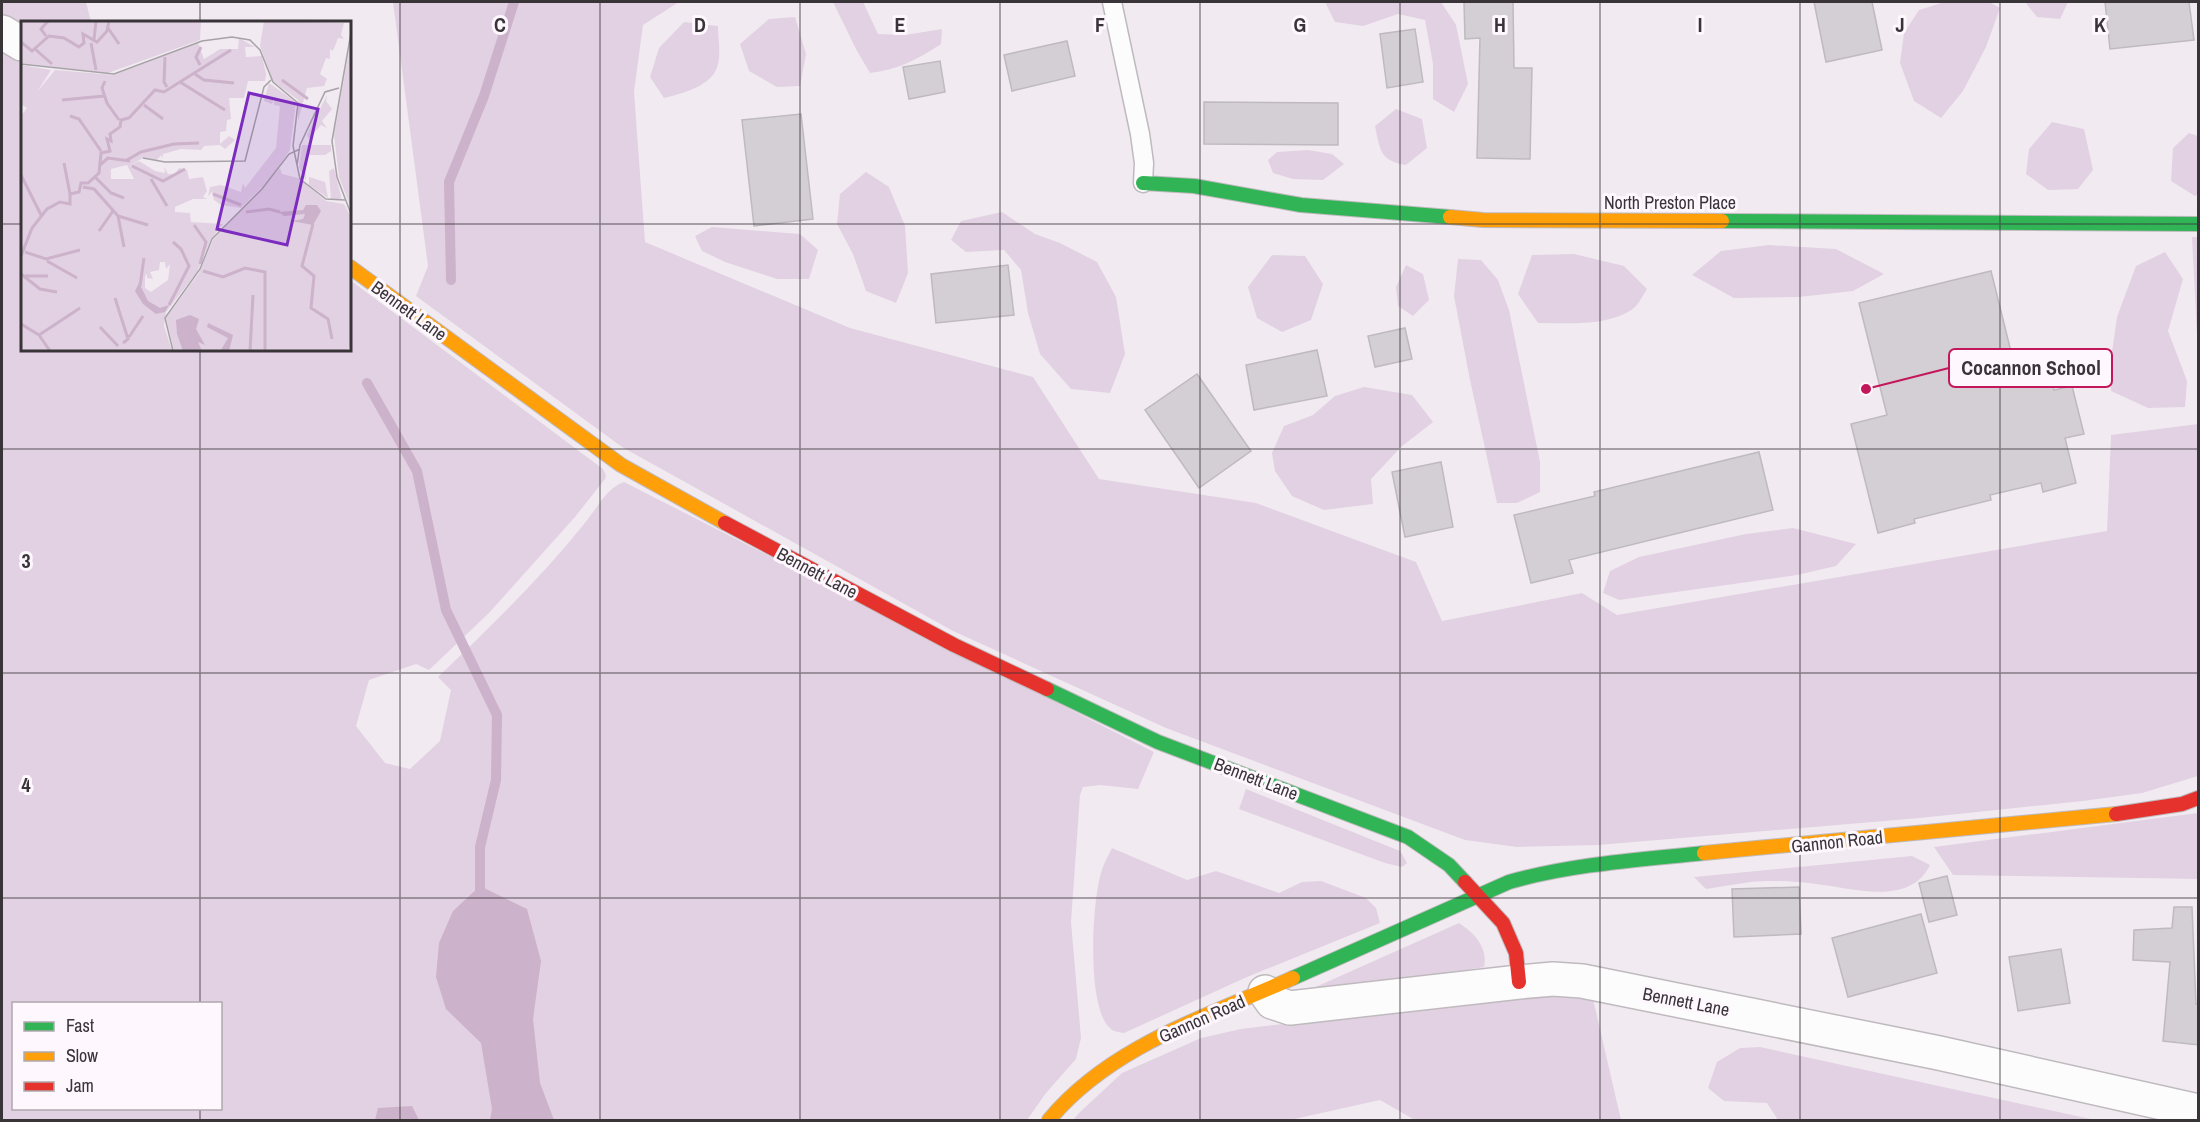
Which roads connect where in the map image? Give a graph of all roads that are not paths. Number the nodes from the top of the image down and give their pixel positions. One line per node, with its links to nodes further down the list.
1 (1112, 2): 4 (lane)
2 (2, 33): 3 (street)
3 (21, 43)
4 (1143, 183): 5 (street, North Preston Place)
5 (2199, 224)
6 (351, 268): 8 (street, Bennett Lane)
7 (2199, 798): 8 (street, Gannon Road)
8 (1477, 895): 9 (street, Bennett Lane); 10 (street, Gannon Road)
9 (1519, 982): 10 (street, Gannon Road); 11 (street, Bennett Lane)
10 (1265, 992): 12 (street, Gannon Road)
11 (2199, 1111)
12 (1049, 1120)

